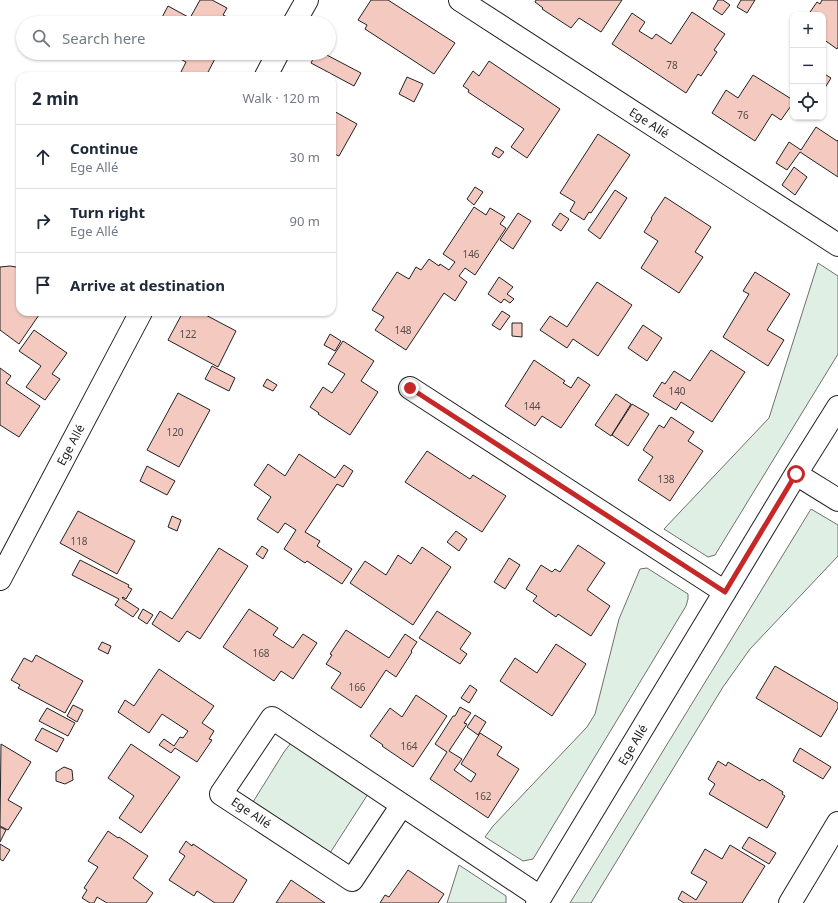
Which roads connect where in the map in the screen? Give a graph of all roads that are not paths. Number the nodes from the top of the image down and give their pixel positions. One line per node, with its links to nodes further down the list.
1 (306, 0): 3 (street)
2 (460, 0): 6 (street, Ege Allé)
3 (298, 16)
4 (274, 60): 5 (street)
5 (268, 72)
6 (838, 245)
7 (139, 316): 12 (street, Ege Allé)
8 (410, 388): 13 (street)
9 (838, 407): 10 (street, Ege Allé)
10 (796, 474): 11 (street); 13 (street, Ege Allé)
11 (838, 500)
12 (0, 579)
13 (725, 592): 16 (street, Ege Allé)
14 (402, 805): 14 (street, Ege Allé); 16 (street, Ege Allé)
15 (838, 823): 17 (street)
16 (538, 900)
17 (790, 903)

